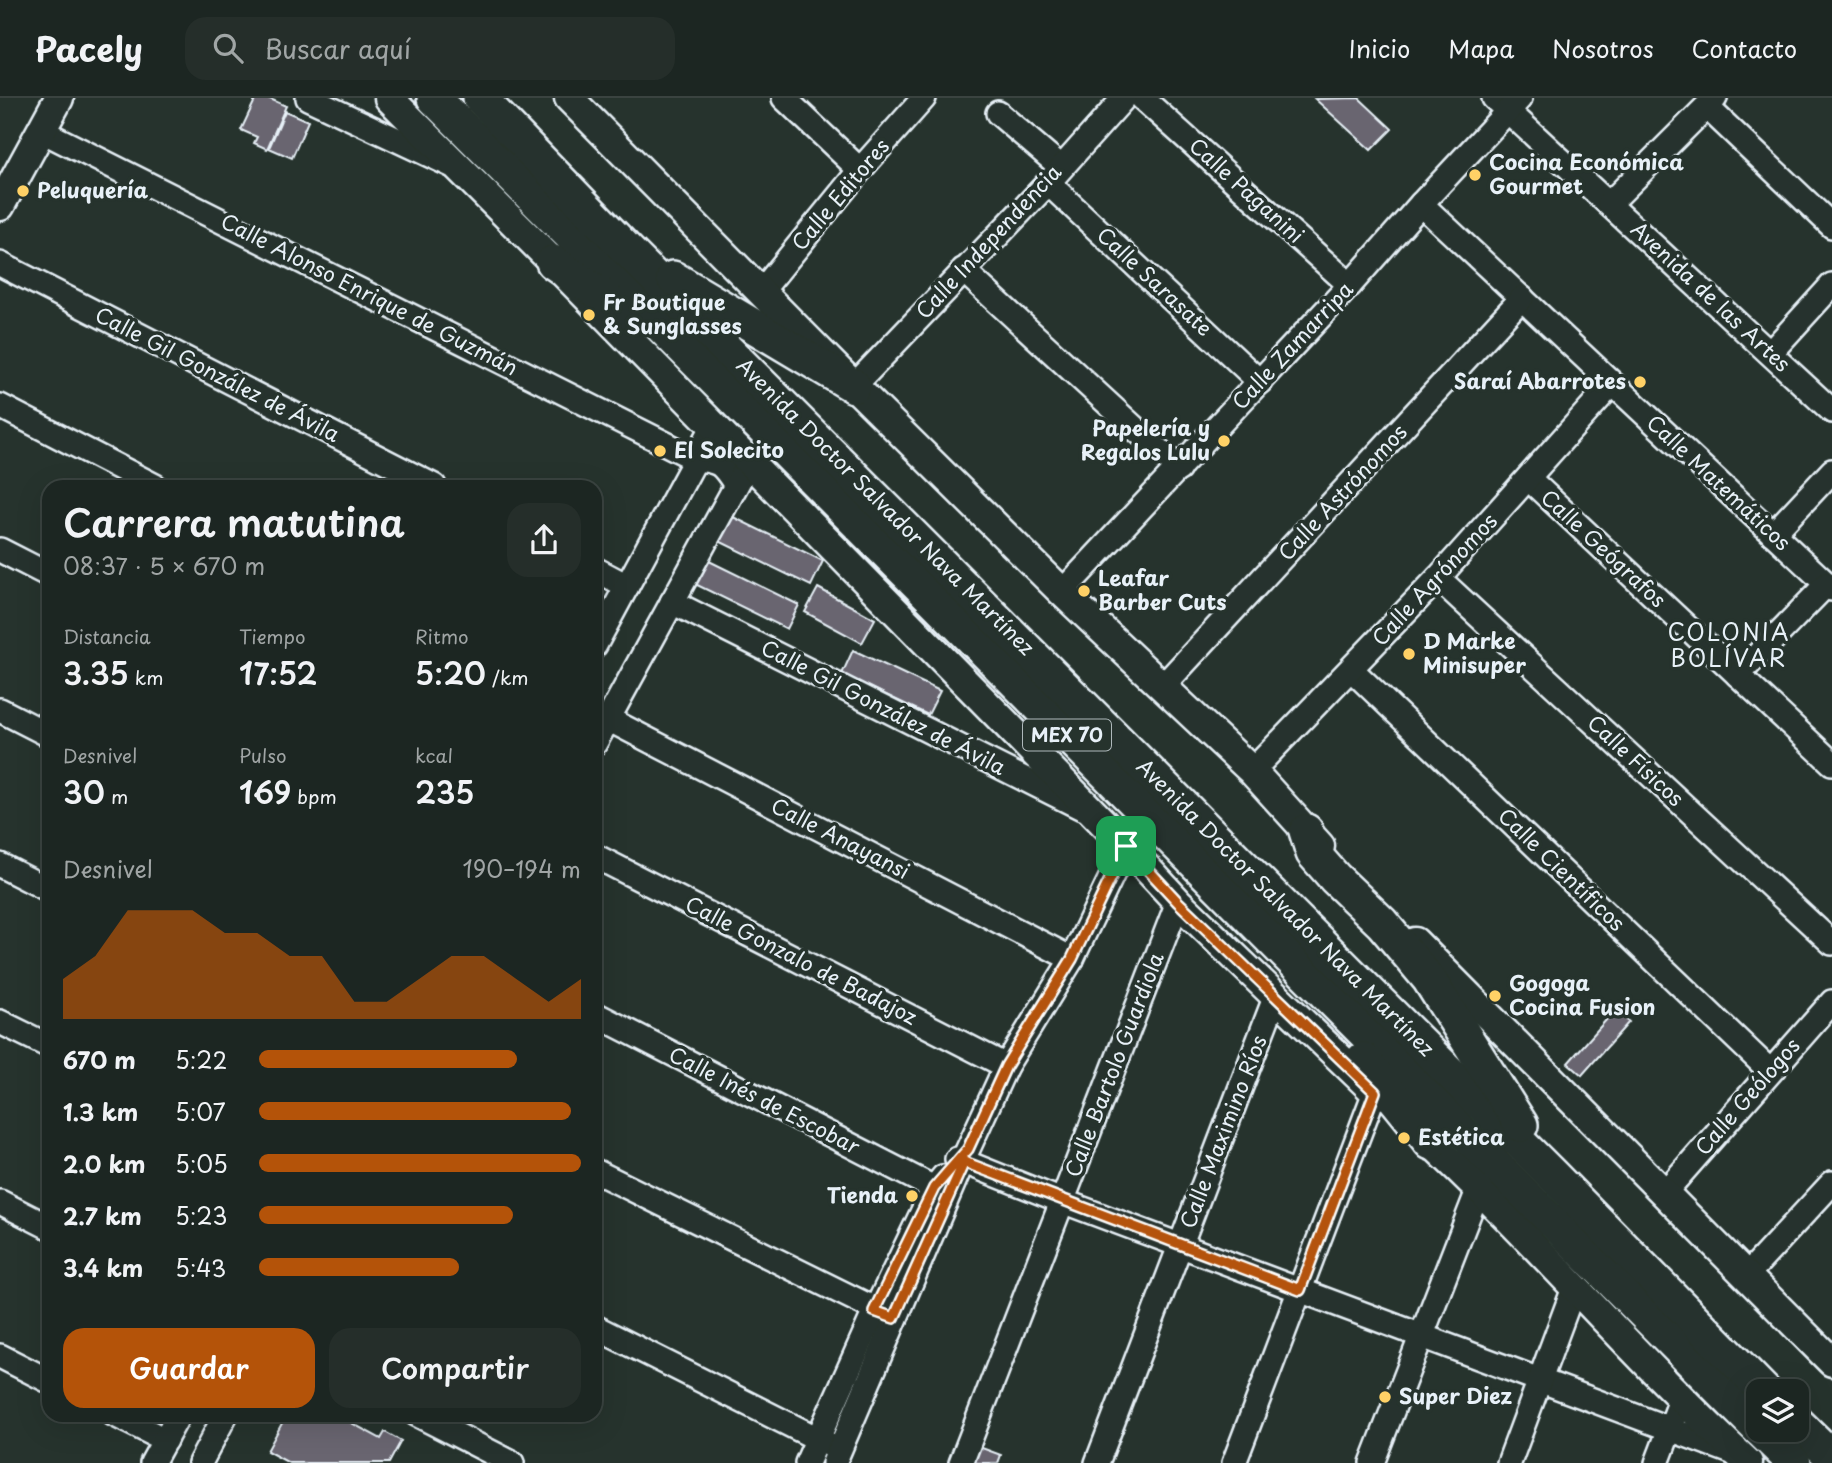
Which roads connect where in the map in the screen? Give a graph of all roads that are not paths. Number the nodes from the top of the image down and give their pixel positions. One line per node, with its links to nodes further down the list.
1 (59, 98): 14 (main road)
2 (308, 98): 15 (street)
3 (389, 98): 15 (main road, Avenida Doctor Salvador Nava Martínez)
4 (434, 98): 37 (highway, Avenida Doctor Salvador Nava Martínez / MEX 70)
5 (480, 98): 22 (highway, Avenida Doctor Salvador Nava Martínez / MEX 70)
6 (569, 98): 28 (main road)
7 (784, 98): 16 (street)
8 (924, 98): 16 (street, Calle Editores)
9 (1124, 98): 17 (street, Calle Independencia)
10 (1142, 98): 26 (street, Calle Paganini)
11 (1507, 102): 18 (street, Calle Zamarripa); 19 (street, Avenida de las Artes)
12 (1711, 102): 19 (street); 21 (street)
13 (998, 113): 17 (street, Calle Sarasate)
14 (42, 131): 20 (main road); 38 (street, Calle Alonso Enrique de Guzmán)
15 (460, 170): 23 (main road, Avenida Doctor Salvador Nava Martínez)
16 (860, 170): 28 (street, Calle Editores)
17 (1054, 175): 25 (street, Calle Independencia); 31 (street, Calle Sarasate)
18 (1421, 204): 26 (street, Calle Zamarripa); 29 (street, Calle Matemáticos)
19 (1609, 204): 30 (street, Avenida de las Artes)
20 (0, 206)
21 (1832, 226)
22 (628, 251): 33 (highway); 85 (highway, Avenida Doctor Salvador Nava Martínez / MEX 70)
23 (553, 262): 36 (main road, Avenida Doctor Salvador Nava Martínez); 37 (highway)
24 (0, 264): 44 (street, Calle Gil González de Ávila)
25 (962, 270): 33 (street, Calle Independencia); 39 (street)
26 (1350, 285): 31 (street, Calle Zamarripa)
27 (1832, 285): 30 (street)
28 (760, 293): 33 (main road)
29 (1521, 298): 32 (street, Calle Matemáticos); 57 (street, Calle Astrónomos)
30 (1770, 354): 35 (street, Avenida de las Artes)
31 (1260, 382): 39 (street, Calle Zamarripa)
32 (1612, 384): 42 (street, Calle Agrónomos); 45 (street, Calle Matemáticos)
33 (854, 386): 52 (main road)
34 (0, 406): 43 (street)
35 (1832, 411)
36 (713, 427): 38 (street); 41 (main road, Avenida Doctor Salvador Nava Martínez)
37 (787, 453): 73 (highway, Avenida Doctor Salvador Nava Martínez / MEX 70)
38 (696, 459): 41 (street, Calle Alonso Enrique de Guzmán); 50 (street)
39 (1179, 469): 52 (street, Calle Zamarripa)
40 (1832, 471): 45 (street)
41 (742, 474): 53 (street); 64 (main road, Avenida Doctor Salvador Nava Martínez)
42 (1528, 478): 49 (street, Calle Agrónomos); 56 (street, Calle Geógrafos)
43 (143, 480)
44 (422, 480)
45 (1773, 534): 51 (street, Calle Matemáticos)
46 (0, 550): 47 (street)
47 (42, 571)
48 (602, 573): 50 (street)
49 (1438, 578): 55 (street, Calle Agrónomos); 71 (street, Calle Físicos)
50 (627, 586): 54 (street)
51 (1829, 586): 56 (street)
52 (1062, 592): 57 (main road)
53 (672, 602): 59 (street); 64 (street, Calle Gil González de Ávila)
54 (602, 632)
55 (1352, 670): 63 (street, Calle Agrónomos); 80 (street, Calle Científicos)
56 (1738, 675): 62 (street, Calle Geógrafos)
57 (1163, 686): 63 (main road)
58 (0, 710): 61 (street)
59 (608, 719): 60 (street); 72 (street, Calle Anayansi)
60 (602, 730)
61 (42, 731)
62 (1832, 763)
63 (1252, 771): 65 (main road)
64 (1094, 813): 66 (main road, Avenida Doctor Salvador Nava Martínez)
65 (1306, 831): 85 (highway); 89 (main road)
66 (1126, 846): 70 (main road, Avenida Doctor Salvador Nava Martínez); 72 (street)
67 (602, 860): 79 (street, Calle Gonzalo de Badajoz)
68 (0, 865): 69 (street)
69 (42, 886)
70 (1178, 902): 74 (main road, Avenida Doctor Salvador Nava Martínez); 90 (street, Calle Bartolo Guardiola)
71 (1832, 943)
72 (1072, 959): 79 (street)
73 (1307, 976): 82 (highway); 102 (highway, Avenida Doctor Salvador Nava Martínez / MEX 70)
74 (1275, 998): 81 (main road, Avenida Doctor Salvador Nava Martínez); 93 (street, Calle Maximino Ríos)
75 (1832, 1002): 80 (street, Calle Geólogos)
76 (602, 1018): 87 (street, Calle Inés de Escobar)
77 (0, 1022): 78 (street)
78 (42, 1043)
79 (1006, 1066): 83 (street)
80 (1770, 1071): 89 (street, Calle Geólogos)
81 (1375, 1092): 82 (main road, Avenida Doctor Salvador Nava Martínez); 96 (street)
82 (1431, 1143): 88 (main road, Avenida Doctor Salvador Nava Martínez)
83 (963, 1156): 87 (street); 90 (street); 97 (street)
84 (602, 1174): 97 (street)
85 (1552, 1175): 102 (highway, Avenida Doctor Salvador Nava Martínez / MEX 70)
86 (1832, 1183): 94 (street)
87 (934, 1188): 97 (street)
88 (1479, 1188): 95 (main road, Avenida Doctor Salvador Nava Martínez); 99 (street)
89 (1665, 1192): 94 (main road)
90 (1062, 1201): 93 (street); 121 (street, Calle Bartolo Guardiola)
91 (0, 1202): 92 (street)
92 (42, 1218)
93 (1181, 1245): 96 (street); 122 (street, Calle Maximino Ríos)
94 (1746, 1276): 101 (main road)
95 (1574, 1288): 102 (main road, Avenida Doctor Salvador Nava Martínez); 104 (street)
96 (1300, 1290): 99 (street); 123 (street)
97 (884, 1314): 112 (street); 115 (street)
98 (602, 1330): 112 (street)
99 (1423, 1336): 104 (street); 124 (street)
100 (0, 1356): 103 (street)
101 (1832, 1361)
102 (1703, 1374): 105 (highway, Avenida Doctor Salvador Nava Martínez / MEX 70); 110 (street); 114 (highway, Avenida Doctor Salvador Nava Martínez / MEX 70)
103 (42, 1377)
104 (1540, 1381): 110 (street); 125 (street)
105 (1746, 1386)
106 (129, 1422): 113 (street)
107 (175, 1422): 113 (street)
108 (223, 1422): 117 (street)
109 (432, 1422): 119 (street)
110 (1670, 1429): 114 (street); 126 (street)
111 (1809, 1435): 116 (highway)
112 (816, 1439): 115 (street); 120 (street)
113 (165, 1440): 118 (street)
114 (1752, 1444): 127 (highway, Avenida Doctor Salvador Nava Martínez / MEX 70)
115 (836, 1456)
116 (1832, 1457)
117 (206, 1461)
118 (152, 1463)
119 (512, 1463)
120 (807, 1463)
121 (961, 1463)
122 (1097, 1463)
123 (1234, 1463)
124 (1372, 1463)
125 (1509, 1463)
126 (1657, 1463)
127 (1794, 1463)

